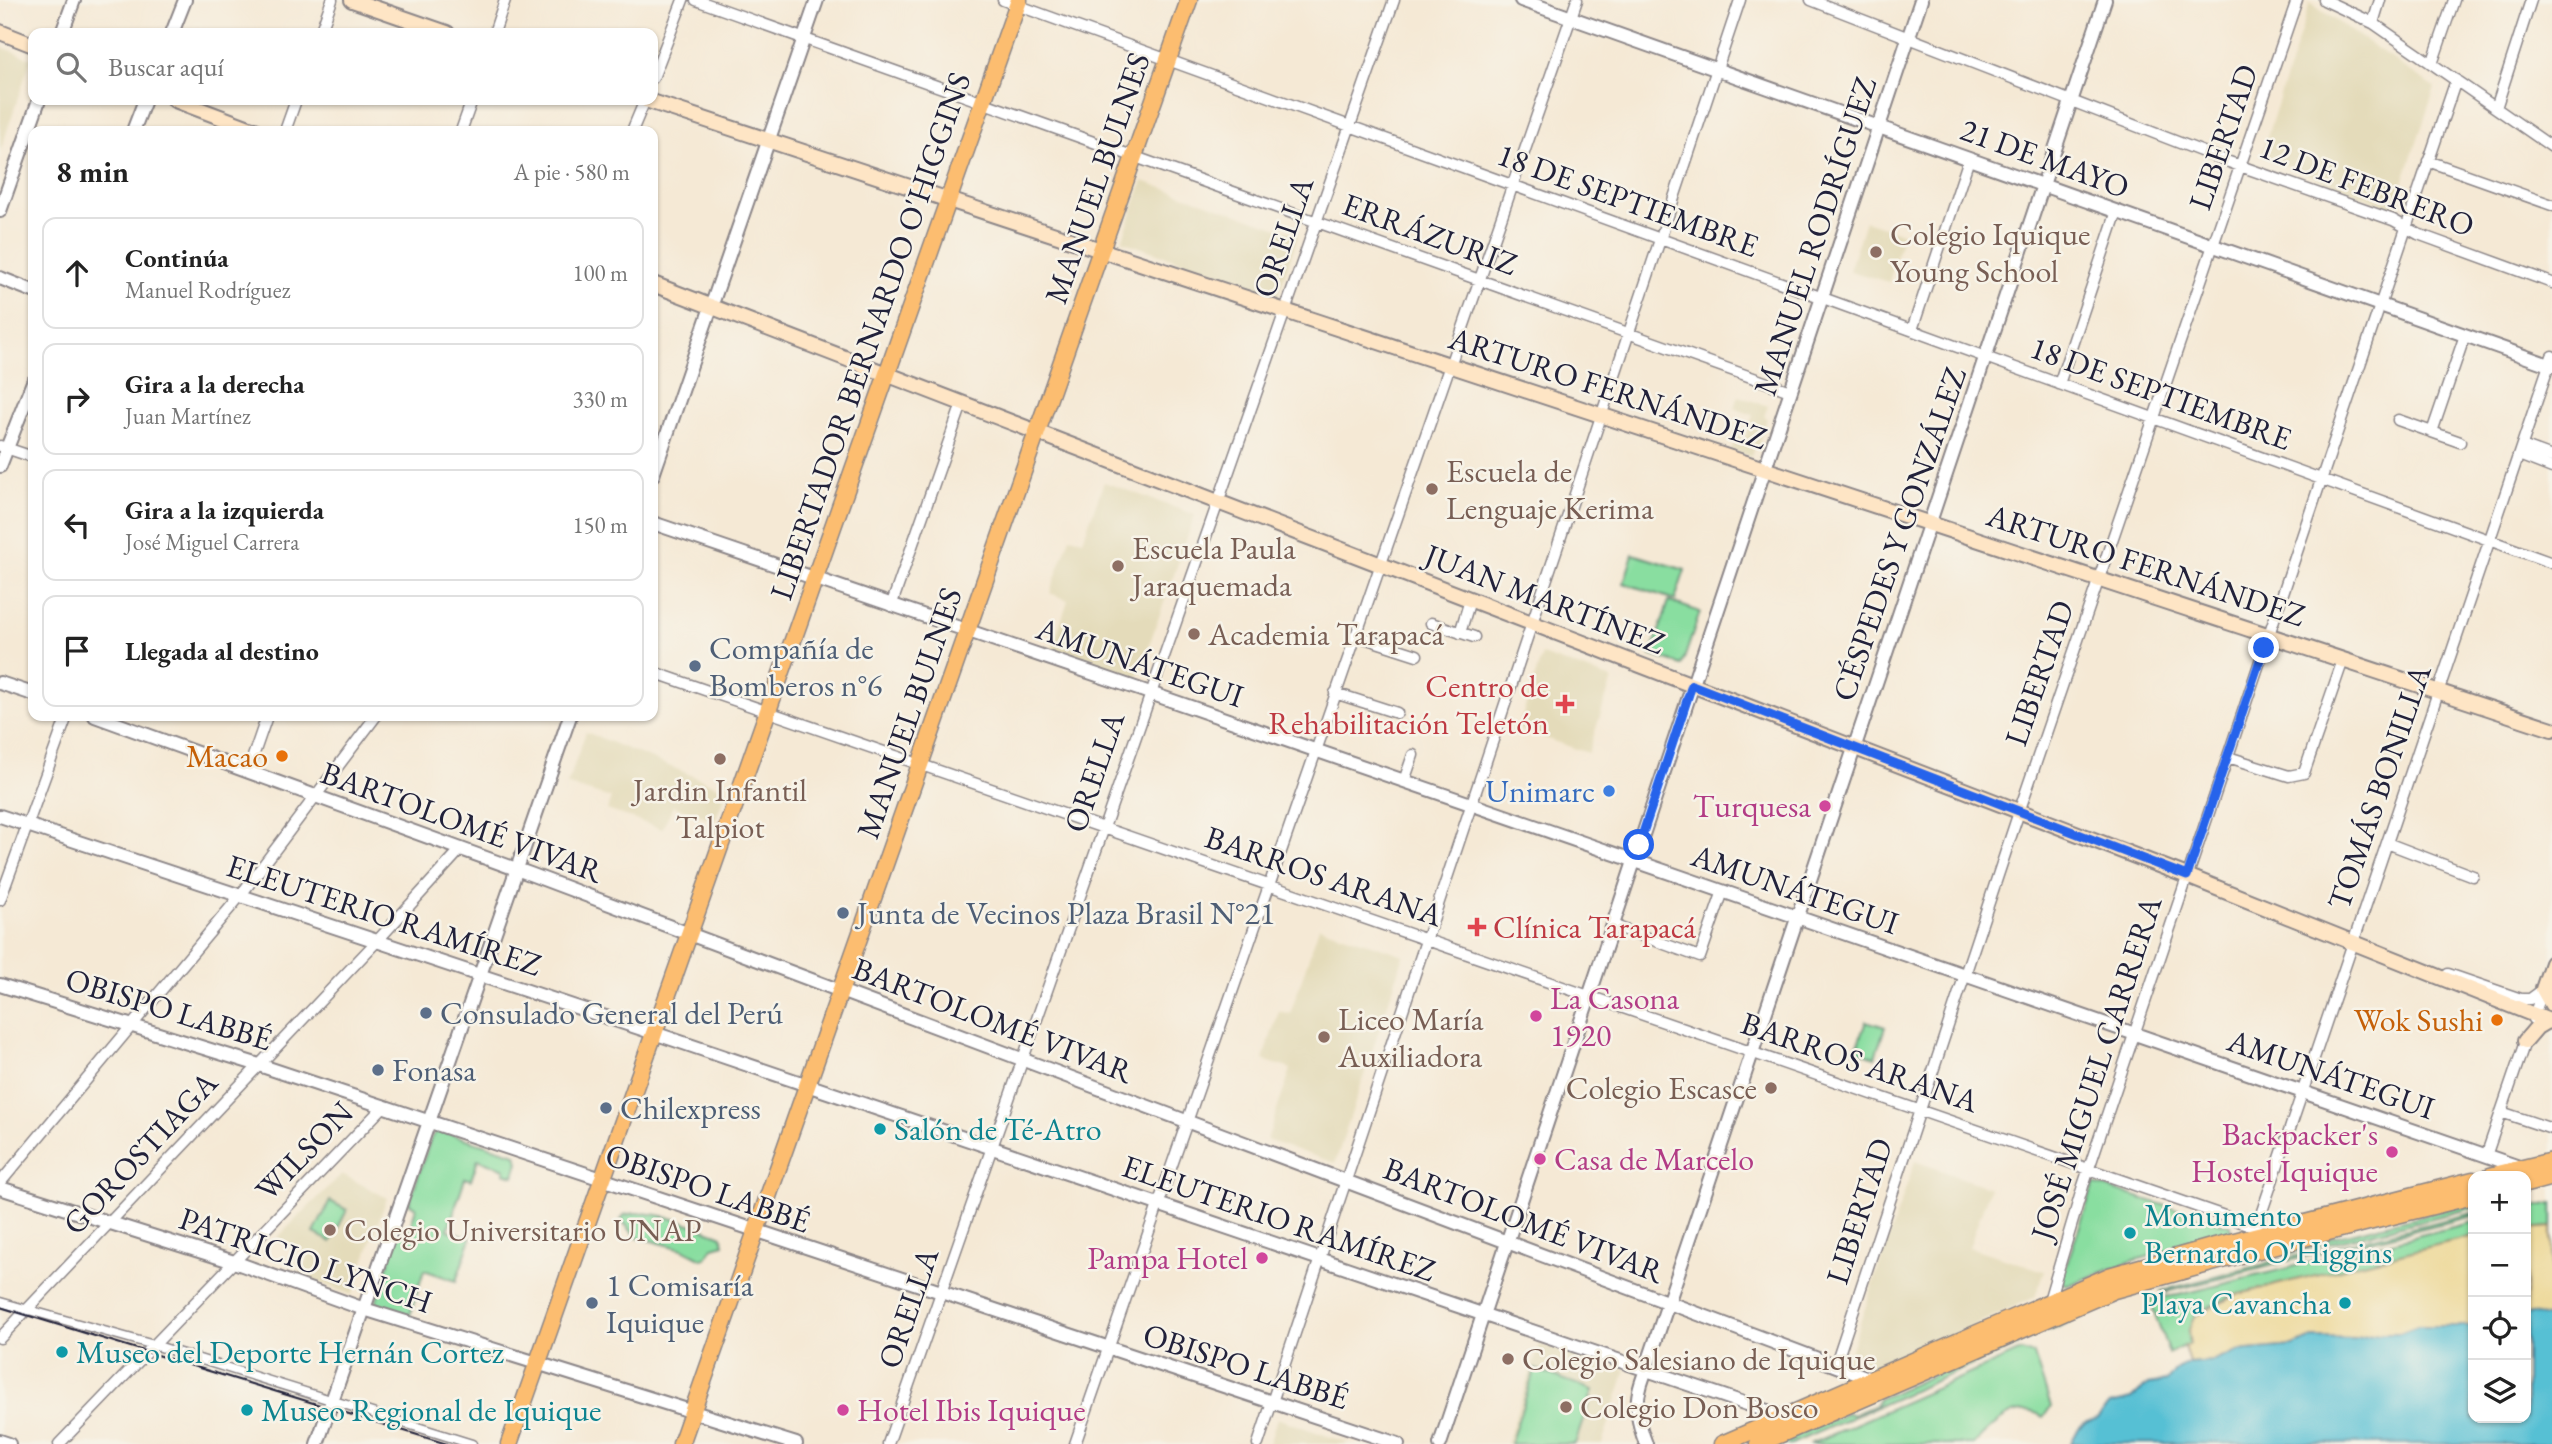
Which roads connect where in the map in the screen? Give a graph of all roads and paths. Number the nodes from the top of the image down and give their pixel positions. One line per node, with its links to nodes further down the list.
1 (74, 0): 25 (street)
2 (186, 0): 26 (street)
3 (332, 0): 27 (street)
4 (352, 0): 28 (main road)
5 (505, 0): 29 (street)
6 (683, 0): 36 (street)
7 (696, 0): 31 (street, ERRÁZURIZ)
8 (817, 0): 31 (street)
9 (1189, 0): 34 (main road, MANUEL BULNES)
10 (1394, 0): 55 (street, ORELLA)
11 (1521, 0): 23 (street, 21 DE MAYO)
12 (1577, 0): 23 (street)
13 (1740, 0): 37 (street)
14 (1811, 0): 32 (street, 12 DE FEBRERO)
15 (1920, 0): 32 (street, MANUEL RODRÍGUEZ)
16 (2105, 0): 39 (street, CÉSPEDES Y GONZÁLEZ)
17 (2297, 0): 63 (street, LIBERTAD)
18 (2324, 0): 24 (street)
19 (2381, 0): 24 (street)
20 (2454, 0): 35 (street)
21 (2531, 0): 48 (street)
22 (1013, 2): 34 (street, 18 DE SEPTIEMBRE); 40 (main road, LIBERTADOR BERNARDO O'HIGGINS)
23 (1571, 16): 37 (street, 21 DE MAYO); 64 (street)
24 (2373, 23): 35 (street)
25 (64, 28)
26 (174, 28)
27 (322, 28)
28 (433, 28)
29 (496, 28)
30 (0, 32): 33 (main road)
31 (804, 38): 40 (street, ERRÁZURIZ); 58 (street)
32 (1908, 38): 39 (street, 12 DE FEBRERO); 56 (street, MANUEL RODRÍGUEZ)
33 (28, 43)
34 (1168, 60): 55 (street, 18 DE SEPTIEMBRE); 60 (main road, MANUEL BULNES)
35 (2432, 64): 38 (street)
36 (658, 65)
37 (1717, 69): 56 (street, 21 DE MAYO); 72 (street)
38 (2456, 80): 48 (street); 62 (street, JOSÉ MIGUEL CARRERA)
39 (2072, 101): 63 (street, 12 DE FEBRERO); 65 (street, CÉSPEDES Y GONZÁLEZ)
40 (983, 102): 60 (street, ERRÁZURIZ); 66 (main road, LIBERTADOR BERNARDO O'HIGGINS)
41 (658, 104): 58 (main road, ARTURO FERNÁNDEZ)
42 (37, 105): 49 (street)
43 (143, 105): 50 (street)
44 (188, 105): 51 (main road)
45 (294, 105): 52 (street)
46 (470, 105): 53 (street)
47 (643, 105): 54 (street)
48 (2496, 108): 59 (street)
49 (30, 126)
50 (134, 126)
51 (244, 126)
52 (287, 126)
53 (463, 126)
54 (634, 126)
55 (1350, 126): 64 (street, 18 DE SEPTIEMBRE); 70 (street, ORELLA)
56 (1878, 126): 61 (street, 21 DE MAYO); 80 (street, MANUEL RODRÍGUEZ)
57 (28, 131): 68 (street)
58 (769, 140): 66 (main road, ARTURO FERNÁNDEZ); 82 (street)
59 (2552, 147)
60 (1134, 157): 70 (street, ERRÁZURIZ); 74 (main road, MANUEL BULNES)
61 (1969, 159): 65 (street, 21 DE MAYO); 84 (street)
62 (2428, 161): 67 (street); 71 (street, JOSÉ MIGUEL CARRERA)
63 (2241, 166): 71 (street, 12 DE FEBRERO); 73 (street, LIBERTAD)
64 (1512, 185): 72 (street, 18 DE SEPTIEMBRE); 76 (street)
65 (2043, 185): 69 (street, 21 DE MAYO); 87 (street, CÉSPEDES Y GONZÁLEZ)
66 (948, 200): 74 (main road, ARTURO FERNÁNDEZ); 90 (main road, LIBERTADOR BERNARDO O'HIGGINS)
67 (2552, 205)
68 (0, 211)
69 (2117, 211): 73 (street, 21 DE MAYO); 91 (street)
70 (1316, 222): 76 (street, ERRÁZURIZ); 83 (street, ORELLA)
71 (2406, 227): 77 (street, 12 DE FEBRERO); 81 (street, JOSÉ MIGUEL CARRERA)
72 (1661, 239): 80 (street, 18 DE SEPTIEMBRE); 85 (street)
73 (2213, 246): 81 (street, 21 DE MAYO); 96 (street, LIBERTAD)
74 (1101, 250): 83 (main road, ARTURO FERNÁNDEZ); 99 (main road, MANUEL BULNES)
75 (0, 278): 79 (street)
76 (1479, 280): 85 (street, ERRÁZURIZ); 89 (street)
77 (2552, 283)
78 (658, 286): 82 (main road, JUAN MARTÍNEZ)
79 (28, 289)
80 (1821, 298): 84 (street, 18 DE SEPTIEMBRE); 92 (street, MANUEL RODRÍGUEZ)
81 (2380, 305): 86 (street, 21 DE MAYO); 109 (street, JOSÉ MIGUEL CARRERA)
82 (711, 307): 90 (main road, JUAN MARTÍNEZ); 105 (street)
83 (1285, 310): 89 (main road, ARTURO FERNÁNDEZ); 110 (street, ORELLA)
84 (1912, 330): 87 (street, 18 DE SEPTIEMBRE)
85 (1630, 334): 92 (street, ERRÁZURIZ); 95 (street)
86 (2465, 335): 88 (street, 21 DE MAYO); 98 (street)
87 (1986, 357): 91 (street, 18 DE SEPTIEMBRE); 111 (street, CÉSPEDES Y GONZÁLEZ)
88 (2551, 362): 102 (street, TOMÁS BONILLA)
89 (1449, 365): 95 (main road, ARTURO FERNÁNDEZ); 115 (street)
90 (887, 374): 94 (main road, JUAN MARTÍNEZ); 117 (main road, LIBERTADOR BERNARDO O'HIGGINS)
91 (2059, 384): 96 (street, 18 DE SEPTIEMBRE)
92 (1790, 391): 108 (street, MANUEL RODRÍGUEZ)
93 (28, 393): 101 (street)
94 (962, 404): 99 (main road, JUAN MARTÍNEZ); 119 (street)
95 (1603, 415): 108 (main road, ARTURO FERNÁNDEZ); 121 (street)
96 (2154, 418): 109 (street, 18 DE SEPTIEMBRE); 116 (street, LIBERTAD)
97 (2398, 420): 98 (street)
98 (2432, 432): 100 (street)
99 (1037, 433): 110 (main road, JUAN MARTÍNEZ); 122 (main road, MANUEL BULNES)
100 (2460, 442)
101 (3, 447): 103 (street); 106 (street)
102 (2520, 451): 104 (street); 107 (street); 113 (street, TOMÁS BONILLA)
103 (28, 455)
104 (2552, 457)
105 (658, 461)
106 (0, 466)
107 (2552, 468)
108 (1764, 469): 111 (main road, ARTURO FERNÁNDEZ); 131 (street, MANUEL RODRÍGUEZ)
109 (2321, 479): 113 (street, 18 DE SEPTIEMBRE); 125 (street, JOSÉ MIGUEL CARRERA)
110 (1217, 502): 115 (main road, JUAN MARTÍNEZ); 135 (street, ORELLA)
111 (1930, 523): 116 (main road, ARTURO FERNÁNDEZ); 144 (street, CÉSPEDES Y GONZÁLEZ)
112 (658, 525): 117 (street, AMUNÁTEGUI)
113 (2490, 541): 114 (street, 18 DE SEPTIEMBRE); 134 (street, TOMÁS BONILLA)
114 (2552, 563)
115 (1380, 565): 118 (main road, JUAN MARTÍNEZ); 124 (street)
116 (2099, 579): 125 (main road, ARTURO FERNÁNDEZ); 153 (street, LIBERTAD)
117 (814, 580): 119 (street, AMUNÁTEGUI); 136 (main road, LIBERTADOR BERNARDO O'HIGGINS)
118 (1470, 600): 121 (main road, JUAN MARTÍNEZ); 123 (street)
119 (891, 606): 122 (street, AMUNÁTEGUI)
120 (1431, 623): 123 (street)
121 (1534, 624): 131 (main road, JUAN MARTÍNEZ); 152 (street)
122 (967, 631): 135 (street, AMUNÁTEGUI); 148 (main road, MANUEL BULNES)
123 (1460, 633): 126 (street)
124 (1355, 635): 127 (street); 133 (street)
125 (2268, 635): 128 (main road, ARTURO FERNÁNDEZ); 147 (street, JOSÉ MIGUEL CARRERA)
126 (1474, 637)
127 (1417, 655)
128 (2343, 660): 134 (main road, ARTURO FERNÁNDEZ); 147 (street)
129 (658, 674): 136 (street, BARROS ARANA)
130 (0, 683): 132 (street)
131 (1692, 685): 144 (main road, JUAN MARTÍNEZ); 159 (street, MANUEL RODRÍGUEZ)
132 (28, 692)
133 (1335, 692): 137 (street); 145 (street)
134 (2439, 692): 143 (main road, ARTURO FERNÁNDEZ); 157 (street, TOMÁS BONILLA)
135 (1150, 693): 145 (street, AMUNÁTEGUI); 156 (street, ORELLA)
136 (767, 712): 148 (street, BARROS ARANA); 169 (main road, LIBERTADOR BERNARDO O'HIGGINS)
137 (1397, 713)
138 (65, 721): 155 (street)
139 (109, 721): 149 (street, BARTOLOMÉ VIVAR)
140 (265, 721): 149 (street)
141 (372, 721): 151 (street)
142 (568, 721): 160 (street)
143 (2552, 729)
144 (1855, 748): 153 (main road, JUAN MARTÍNEZ); 167 (street, CÉSPEDES Y GONZÁLEZ)
145 (1315, 750): 150 (street, AMUNÁTEGUI); 163 (street)
146 (1413, 755): 150 (street)
147 (2228, 757): 161 (street, JOSÉ MIGUEL CARRERA)
148 (920, 764): 156 (street, BARROS ARANA); 179 (main road, MANUEL BULNES)
149 (248, 771): 151 (street, BARTOLOMÉ VIVAR)
150 (1404, 781): 152 (street, AMUNÁTEGUI)
151 (317, 796): 158 (street, BARTOLOMÉ VIVAR); 165 (street)
152 (1473, 805): 159 (street, AMUNÁTEGUI); 171 (street)
153 (2019, 811): 161 (main road, JUAN MARTÍNEZ); 176 (street, LIBERTAD)
154 (0, 816): 155 (street, ELEUTERIO RAMÍREZ)
155 (27, 825): 165 (street, ELEUTERIO RAMÍREZ); 166 (street)
156 (1103, 827): 163 (street, BARROS ARANA); 188 (street, ORELLA)
157 (2387, 844): 162 (street); 172 (street, TOMÁS BONILLA)
158 (461, 849): 160 (street, BARTOLOMÉ VIVAR); 170 (street, GOROSTIAGA)
159 (1634, 860): 164 (street, AMUNÁTEGUI); 168 (street, MANUEL RODRÍGUEZ)
160 (517, 870): 169 (street, BARTOLOMÉ VIVAR); 175 (street)
161 (2187, 876): 172 (main road, JUAN MARTÍNEZ); 185 (street, JOSÉ MIGUEL CARRERA)
162 (2473, 877)
163 (1268, 885): 171 (street, BARROS ARANA); 195 (street)
164 (1723, 891): 167 (street, AMUNÁTEGUI); 168 (street)
165 (240, 896): 170 (street, ELEUTERIO RAMÍREZ); 183 (street)
166 (0, 900)
167 (1798, 918): 176 (street, AMUNÁTEGUI); 187 (street, CÉSPEDES Y GONZÁLEZ)
168 (1612, 925): 180 (street, MANUEL RODRÍGUEZ)
169 (689, 934): 179 (street, BARTOLOMÉ VIVAR); 184 (main road, LIBERTADOR BERNARDO O'HIGGINS)
170 (378, 940): 175 (street, ELEUTERIO RAMÍREZ); 189 (street, GOROSTIAGA)
171 (1427, 940): 180 (street, BARROS ARANA); 207 (street)
172 (2354, 941): 174 (main road, JUAN MARTÍNEZ); 191 (street, TOMÁS BONILLA)
173 (2552, 963): 178 (main road)
174 (2417, 967): 178 (street, JUAN MARTÍNEZ); 182 (main road, JUAN MARTÍNEZ)
175 (481, 975): 184 (street, ELEUTERIO RAMÍREZ); 196 (street)
176 (1965, 975): 185 (street, AMUNÁTEGUI); 193 (street, LIBERTAD)
177 (0, 985): 183 (street, OBISPO LABBÉ)
178 (2543, 989): 181 (main road); 182 (street)
179 (840, 991): 188 (street, BARTOLOMÉ VIVAR); 190 (main road, MANUEL BULNES)
180 (1589, 996): 187 (street, BARROS ARANA); 215 (street, MANUEL RODRÍGUEZ)
181 (2552, 1005)
182 (2544, 1019): 186 (main road)
183 (133, 1024): 189 (street, OBISPO LABBÉ); 209 (street)
184 (654, 1033): 190 (street, ELEUTERIO RAMÍREZ); 206 (main road, LIBERTADOR BERNARDO O'HIGGINS)
185 (2134, 1034): 191 (street, AMUNÁTEGUI); 201 (street, JOSÉ MIGUEL CARRERA)
186 (2525, 1041): 194 (street)
187 (1753, 1052): 193 (street, BARROS ARANA); 220 (street, CÉSPEDES Y GONZÁLEZ)
188 (1022, 1059): 195 (street, BARTOLOMÉ VIVAR); 198 (street, ORELLA)
189 (259, 1065): 192 (street, OBISPO LABBÉ); 212 (street, GOROSTIAGA)
190 (807, 1085): 198 (street, ELEUTERIO RAMÍREZ); 214 (main road, MANUEL BULNES)
191 (2302, 1092): 199 (street, AMUNÁTEGUI); 213 (street, TOMÁS BONILLA)
192 (383, 1107): 196 (street, OBISPO LABBÉ); 217 (street, WILSON)
193 (1920, 1111): 201 (street, BARROS ARANA); 229 (street, LIBERTAD)
194 (2501, 1112): 197 (street); 199 (street)
195 (1185, 1121): 207 (street, BARTOLOMÉ VIVAR); 211 (street)
196 (430, 1122): 206 (street, OBISPO LABBÉ); 221 (street)
197 (2552, 1129)
198 (991, 1148): 211 (street, ELEUTERIO RAMÍREZ); 218 (street, ORELLA)
199 (2486, 1156): 202 (street, AMUNÁTEGUI)
200 (2552, 1161): 203 (main road)
201 (2089, 1169): 213 (street, BARROS ARANA); 222 (street, JOSÉ MIGUEL CARRERA)
202 (2514, 1171)
203 (2531, 1172)
204 (2531, 1176): 205 (main road)
205 (2552, 1177)
206 (602, 1180): 214 (street, OBISPO LABBÉ); 228 (main road, LIBERTADOR BERNARDO O'HIGGINS)
207 (1346, 1181): 215 (street, BARTOLOMÉ VIVAR); 216 (street)
208 (2468, 1181): 213 (main road)
209 (0, 1185): 212 (street, PATRICIO LYNCH)
210 (2468, 1197): 222 (main road)
211 (1157, 1204): 216 (street, ELEUTERIO RAMÍREZ); 227 (street)
212 (110, 1223): 217 (street, PATRICIO LYNCH); 223 (street, GOROSTIAGA)
213 (2255, 1231): 222 (main road)
214 (756, 1232): 218 (street, OBISPO LABBÉ); 234 (main road, MANUEL BULNES)
215 (1507, 1242): 220 (street, BARTOLOMÉ VIVAR); 224 (street, MANUEL RODRÍGUEZ)
216 (1320, 1259): 224 (street, ELEUTERIO RAMÍREZ); 233 (street)
217 (234, 1262): 221 (street, PATRICIO LYNCH); 226 (street, WILSON)
218 (941, 1293): 227 (street, OBISPO LABBÉ); 245 (street, ORELLA)
219 (0, 1302): 223 (street)
220 (1668, 1303): 229 (street, BARTOLOMÉ VIVAR); 230 (street, CÉSPEDES Y GONZÁLEZ)
221 (364, 1309): 228 (street, PATRICIO LYNCH); 232 (street)
222 (2050, 1309): 231 (main road); 236 (main road)
223 (28, 1310): 225 (street, GOROSTIAGA); 226 (street)
224 (1483, 1315): 230 (street, ELEUTERIO RAMÍREZ); 249 (street, MANUEL RODRÍGUEZ)
225 (0, 1338)
226 (154, 1345): 232 (street); 239 (street, WILSON)
227 (1108, 1348): 233 (street, OBISPO LABBÉ); 246 (street)
228 (537, 1363): 234 (street, PATRICIO LYNCH); 242 (main road, LIBERTADOR BERNARDO O'HIGGINS)
229 (1835, 1366): 231 (street, BARTOLOMÉ VIVAR)
230 (1645, 1370): 235 (street, ELEUTERIO RAMÍREZ); 250 (street, CÉSPEDES Y GONZÁLEZ)
231 (1871, 1379): 235 (main road)
232 (332, 1401): 240 (street); 241 (street)
233 (1272, 1402): 247 (street); 248 (street, OBISPO LABBÉ)
234 (692, 1412): 243 (main road, MANUEL BULNES); 244 (street, PATRICIO LYNCH)
235 (1785, 1417): 236 (main road); 251 (main road)
236 (1821, 1417): 252 (main road)
237 (0, 1441): 238 (street)
238 (9, 1444)
239 (59, 1444)
240 (317, 1444)
241 (472, 1444)
242 (509, 1444)
243 (681, 1444)
244 (796, 1444)
245 (888, 1444)
246 (1075, 1444)
247 (1258, 1444)
248 (1398, 1444)
249 (1440, 1444)
250 (1646, 1444)
251 (1722, 1444)
252 (1759, 1444)

